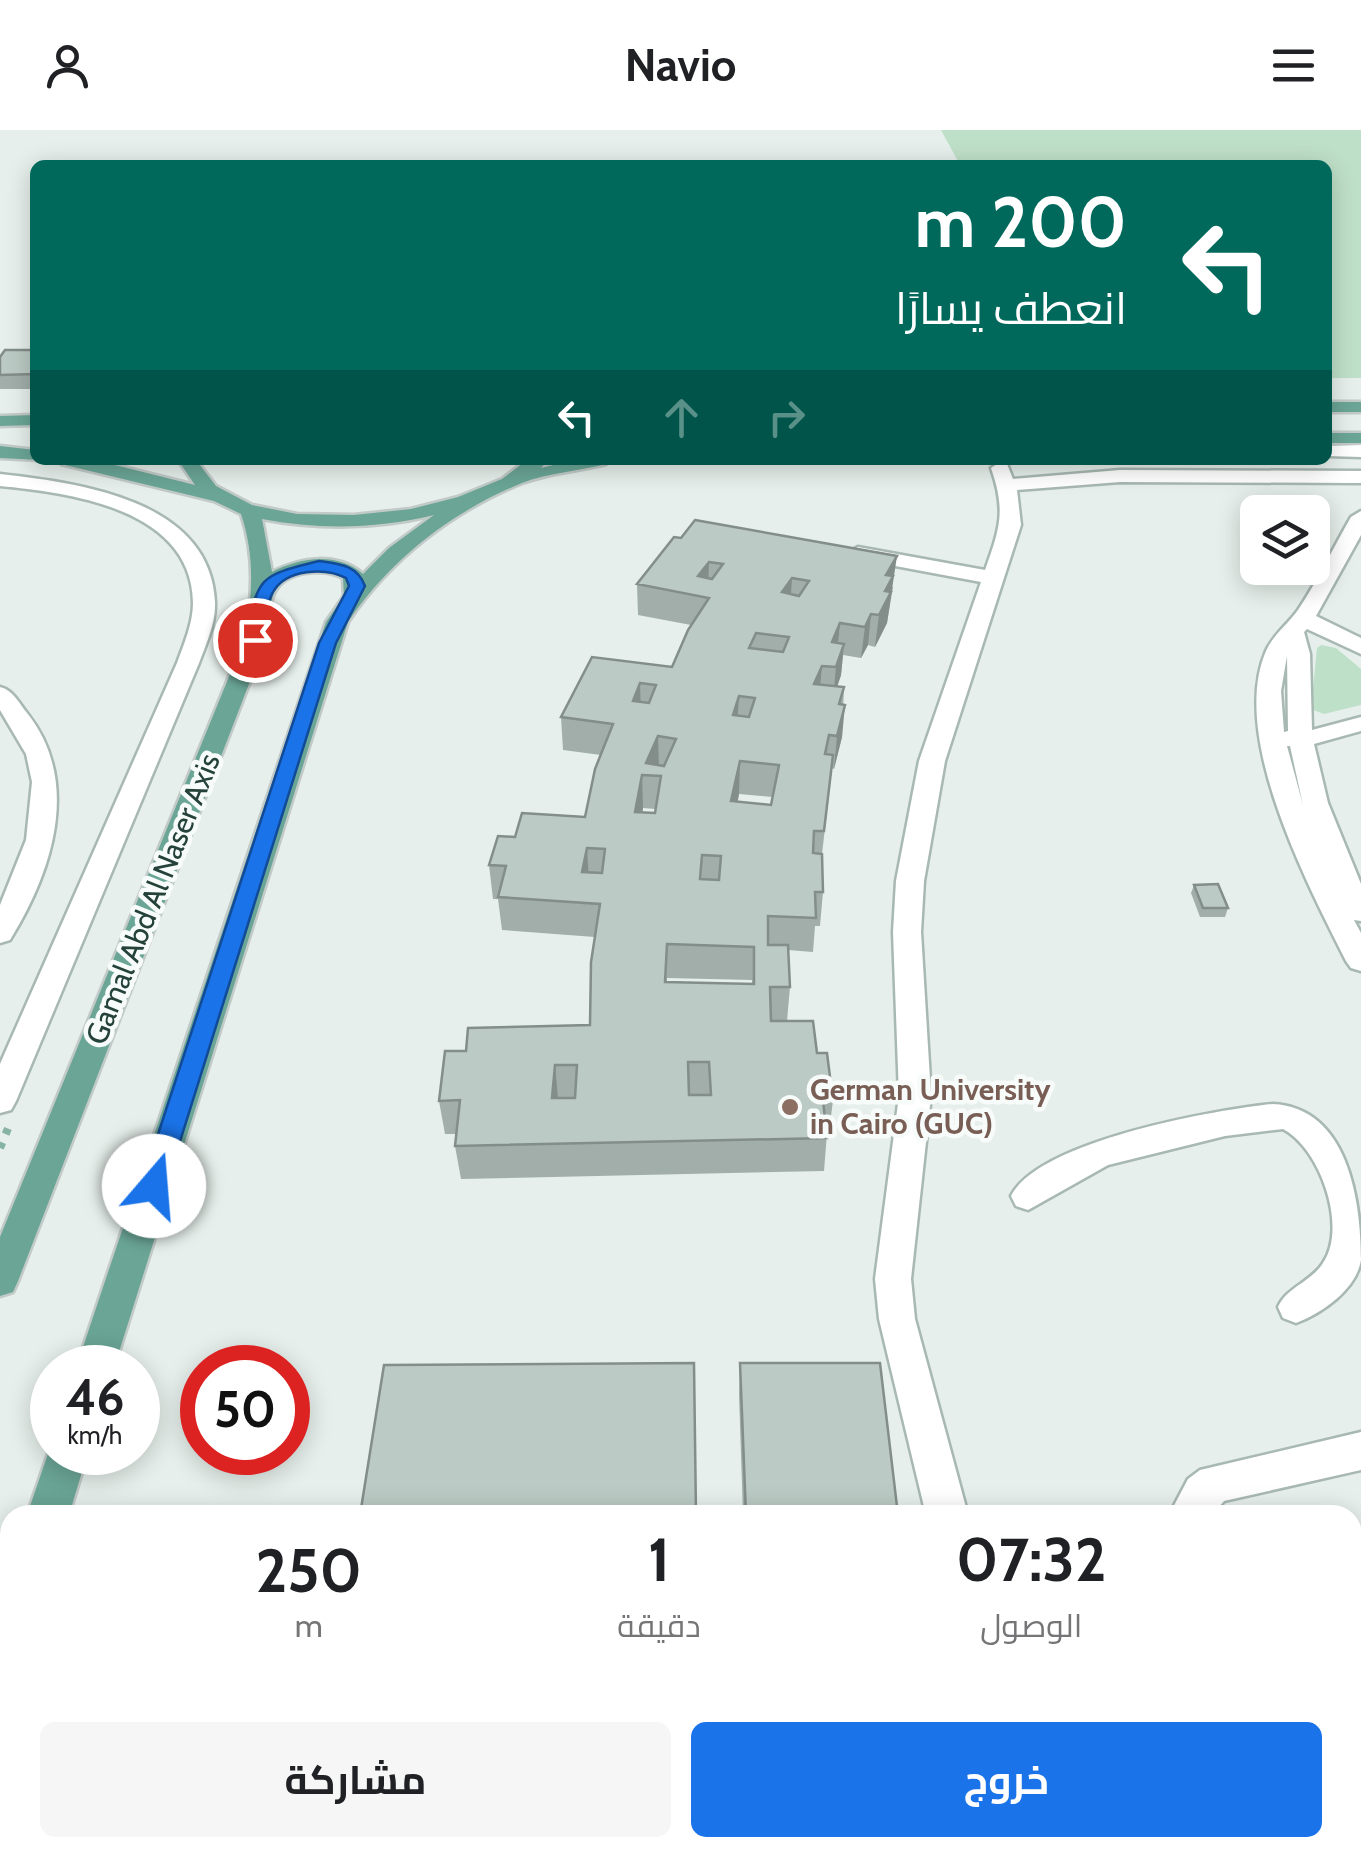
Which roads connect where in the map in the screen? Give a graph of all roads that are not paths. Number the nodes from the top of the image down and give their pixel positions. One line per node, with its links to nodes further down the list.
1 (1332, 407): 2 (main road)
2 (1361, 407)
3 (30, 420): 4 (main road)
4 (0, 421)
5 (1332, 439): 6 (main road)
6 (1360, 449): 7 (street)
7 (1332, 451)
8 (0, 452): 9 (main road)
9 (30, 455)
10 (93, 465): 19 (main road)
11 (189, 465): 19 (main road)
12 (533, 465): 16 (main road)
13 (577, 465): 16 (main road)
14 (1001, 469): 15 (street); 22 (street)
15 (1361, 477)
16 (517, 479): 18 (main road)
17 (0, 480): 34 (street)
18 (472, 501): 19 (main road); 24 (main road)
19 (237, 505): 23 (main road, Gamal Abd Al Naser Axis)
20 (1361, 517): 25 (street)
21 (838, 549): 22 (street)
22 (993, 578): 43 (street)
23 (263, 592): 24 (main road); 37 (main road, Gamal Abd Al Naser Axis)
24 (354, 594): 39 (main road)
25 (1298, 626): 26 (street); 29 (street)
26 (1361, 647)
27 (0, 694): 32 (street)
28 (1361, 724): 29 (street)
29 (1288, 738): 30 (street)
30 (1342, 880): 31 (street); 33 (street)
31 (1361, 912)
32 (0, 933)
33 (1361, 960)
34 (0, 1101)
35 (1351, 1174): 36 (street); 38 (street)
36 (1028, 1196)
37 (0, 1281)
38 (1296, 1307)
39 (103, 1345)
40 (1361, 1451): 44 (street)
41 (61, 1475): 42 (main road)
42 (51, 1505)
43 (944, 1505)
44 (1195, 1505)

